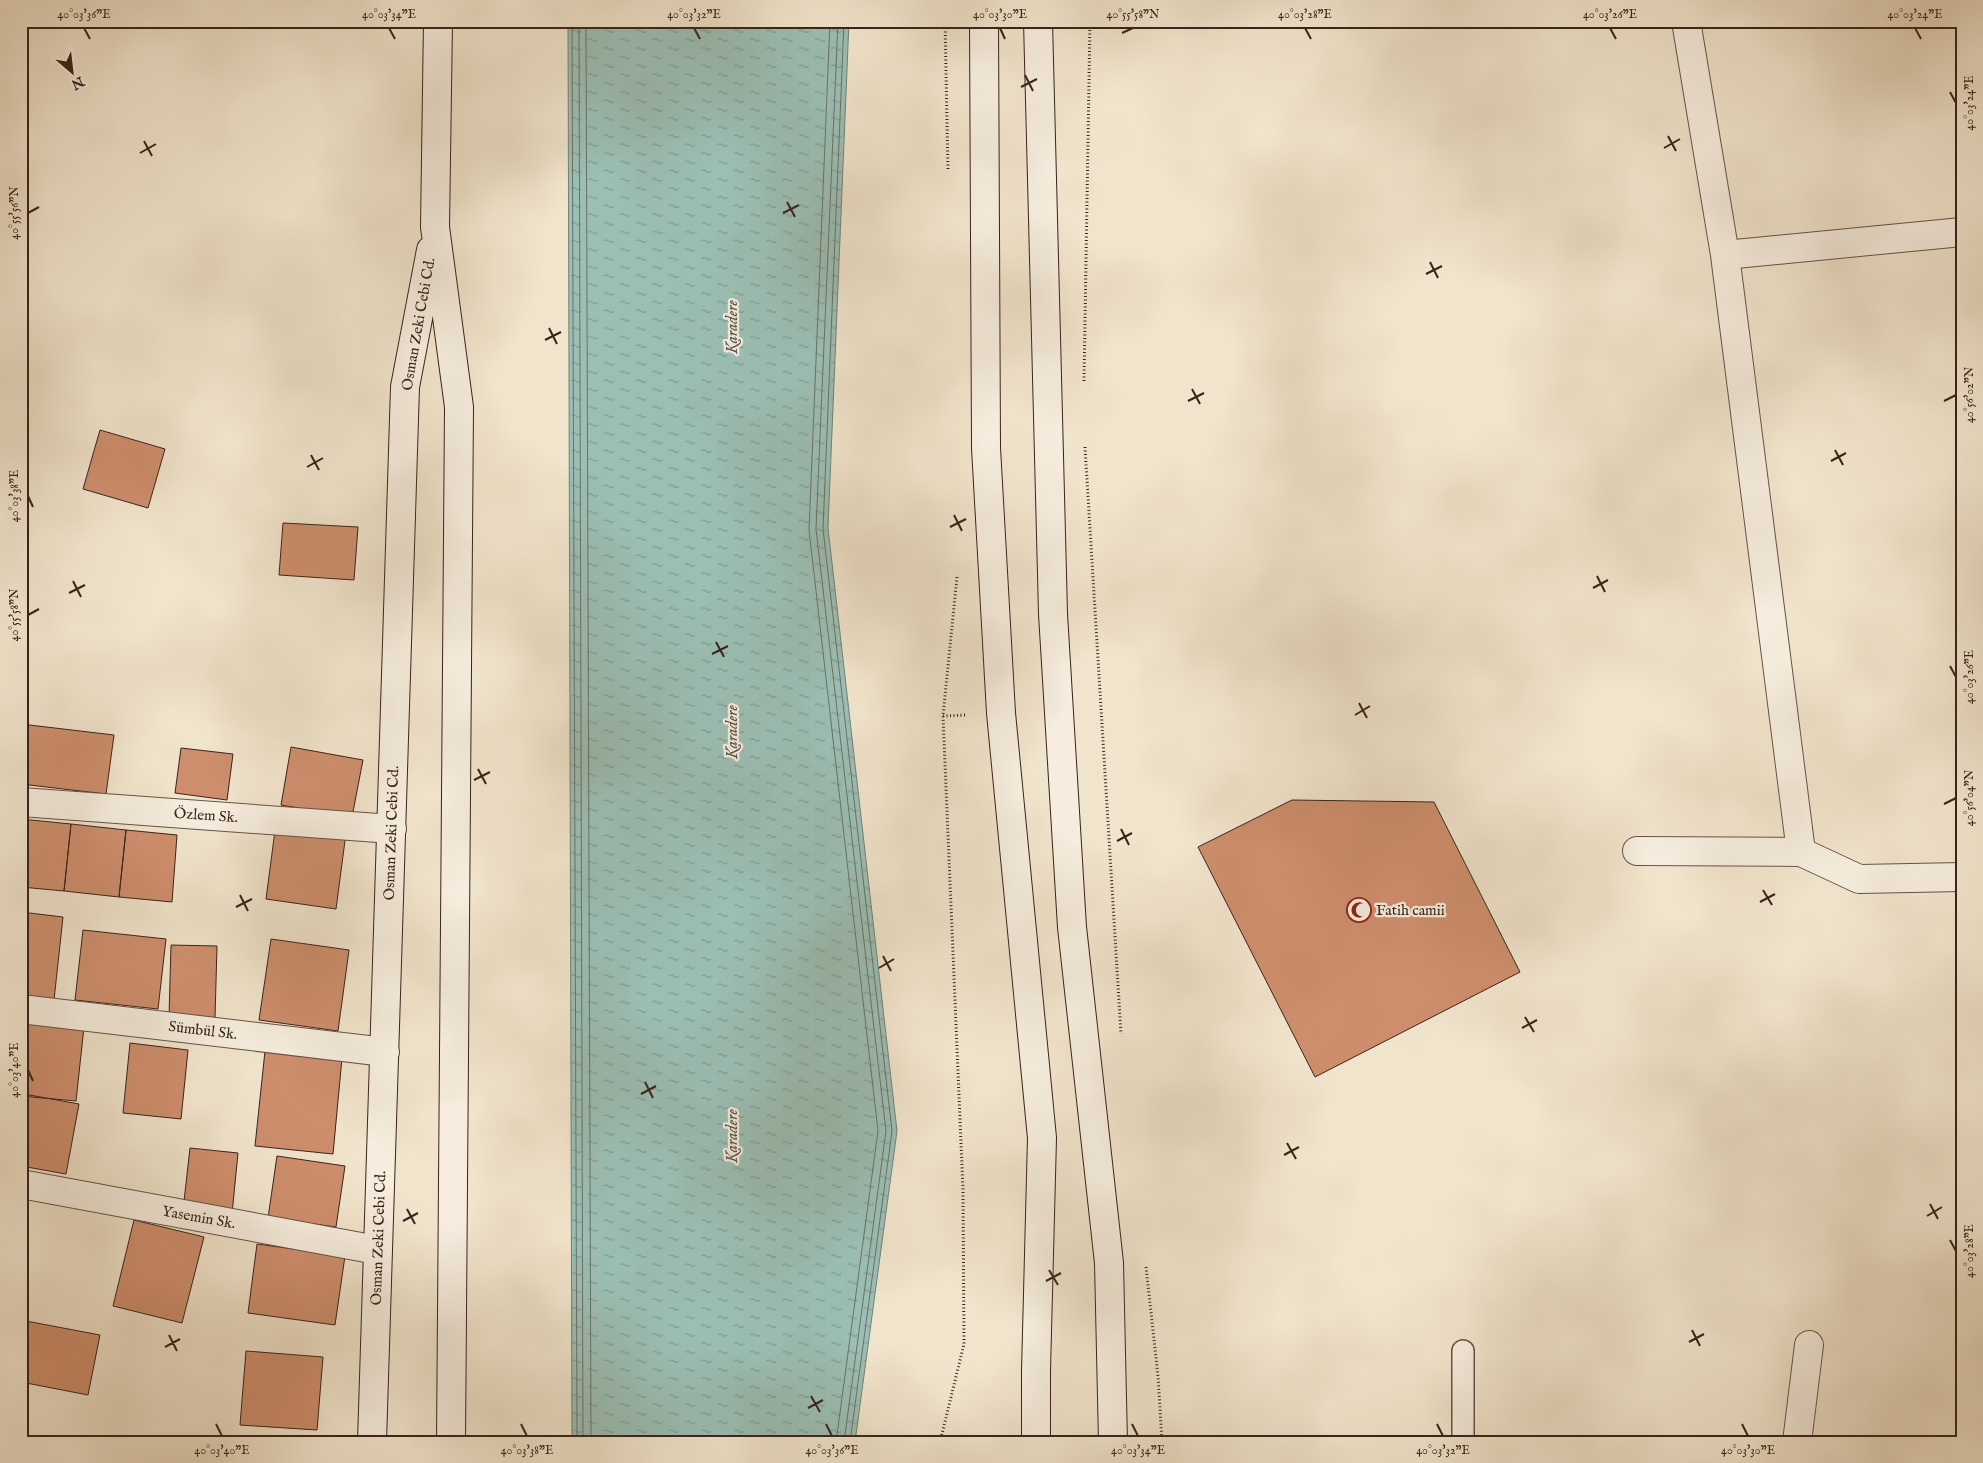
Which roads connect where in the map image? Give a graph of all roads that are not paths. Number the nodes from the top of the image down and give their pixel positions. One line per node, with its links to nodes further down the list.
1 (438, 21): 5 (street, Osman Zeki Cebi Cd.)
2 (984, 21): 21 (street)
3 (1038, 21): 22 (street)
4 (1686, 21): 7 (street)
5 (435, 227): 9 (street, Osman Zeki Cebi Cd.); 20 (street, Osman Zeki Cebi Cd.)
6 (1962, 232): 7 (street)
7 (1725, 255): 11 (street)
8 (21, 802): 9 (street, Özlem Sk.)
9 (392, 829): 14 (street, Osman Zeki Cebi Cd.)
10 (1636, 851): 11 (street)
11 (1800, 852): 12 (street)
12 (1962, 877)
13 (21, 1009): 14 (street, Sümbül Sk.)
14 (385, 1052): 16 (street, Osman Zeki Cebi Cd.)
15 (21, 1184): 16 (street, Yasemin Sk.)
16 (377, 1250): 19 (street, Osman Zeki Cebi Cd.)
17 (1808, 1345): 24 (street)
18 (1463, 1351): 23 (lane)
19 (372, 1442)
20 (451, 1442)
21 (1036, 1442)
22 (1113, 1442)
23 (1463, 1442)
24 (1797, 1442)

